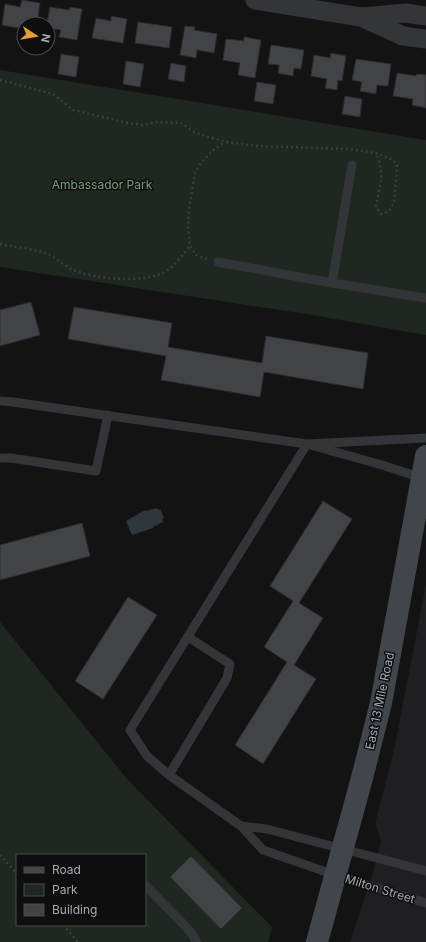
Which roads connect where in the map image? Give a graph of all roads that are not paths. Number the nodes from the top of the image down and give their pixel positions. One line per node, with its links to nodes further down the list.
1 (255, 0): 3 (street)
2 (426, 16): 3 (street)
3 (361, 17): 4 (street)
4 (426, 39)
5 (352, 165): 7 (lane)
6 (218, 262): 7 (lane)
7 (332, 283): 8 (lane)
8 (426, 298)
9 (0, 401): 10 (lane)
10 (108, 416): 12 (lane); 14 (lane)
11 (426, 438): 12 (lane)
12 (307, 444): 15 (lane); 16 (lane)
13 (426, 456): 15 (main road, East 13 Mile Road)
14 (0, 458)
15 (422, 478): 19 (main road, East 13 Mile Road)
16 (188, 637): 17 (lane, Milton Street); 17 (lane)
17 (169, 775): 18 (lane, Milton Street)
18 (241, 826): 19 (lane); 21 (lane, Milton Street)
19 (343, 849): 20 (lane); 21 (main road, East 13 Mile Road)
20 (426, 871)
21 (335, 875): 23 (lane, Milton Street); 25 (main road, East 13 Mile Road)
22 (146, 886): 24 (lane)
23 (426, 903)
24 (197, 942)
25 (317, 942)

